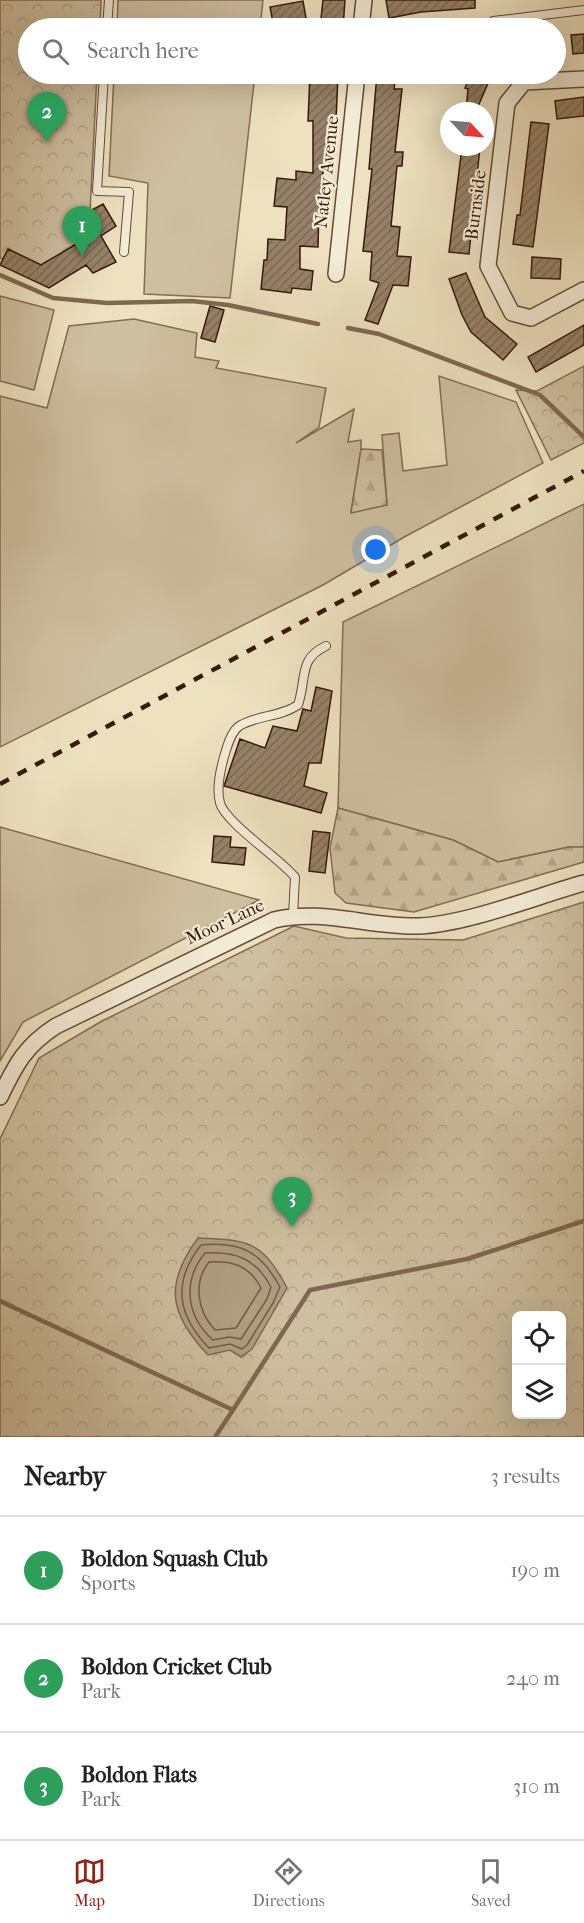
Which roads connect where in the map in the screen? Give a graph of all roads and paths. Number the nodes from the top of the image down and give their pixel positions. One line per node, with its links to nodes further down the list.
1 (109, 0): 4 (lane)
2 (364, 0): 5 (street)
3 (584, 10): 6 (lane)
4 (108, 18)
5 (363, 18)
6 (518, 18)
7 (584, 79): 8 (street, Burnside)
8 (566, 80)
9 (103, 84): 12 (lane)
10 (356, 84): 13 (street, Natley Avenue)
11 (522, 84): 14 (street, Burnside)
12 (124, 252)
13 (336, 274)
14 (584, 290)
15 (326, 646): 17 (lane)
16 (584, 883): 17 (street, Moor Lane)
17 (293, 916): 18 (street, Moor Lane)
18 (0, 1097)

